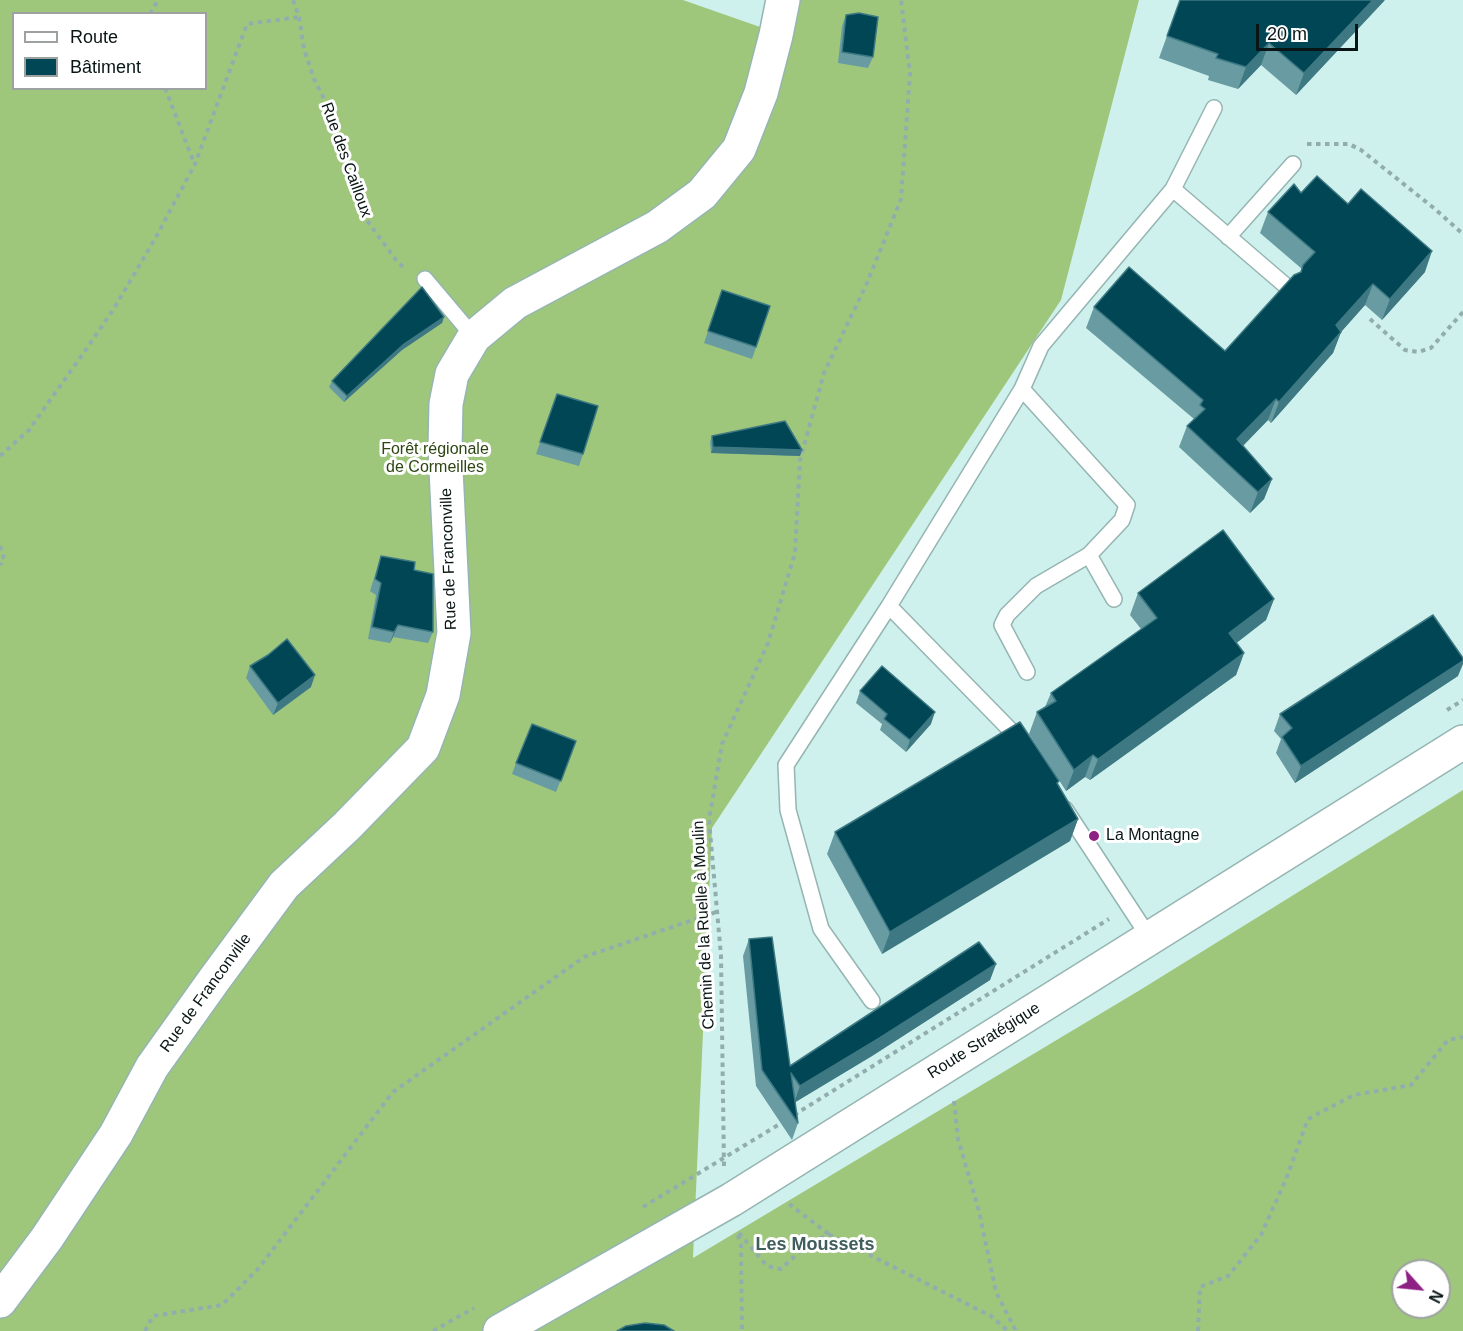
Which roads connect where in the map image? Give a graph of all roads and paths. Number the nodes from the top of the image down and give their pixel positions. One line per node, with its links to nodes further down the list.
1 (293, 0): 4 (path, Rue des Cailloux)
2 (783, 0): 16 (street, Rue de Franconville)
3 (901, 0): 28 (path, Chemin de la Ruelle à Moulin)
4 (299, 17): 7 (path); 12 (path, Rue des Cailloux)
5 (166, 90): 7 (path)
6 (1214, 108): 9 (lane)
7 (195, 164): 18 (path)
8 (1293, 164): 10 (path); 11 (lane)
9 (1173, 189): 11 (lane); 17 (lane)
10 (1463, 234)
11 (1228, 237): 13 (lane)
12 (425, 279): 16 (lane)
13 (1287, 286)
14 (1463, 312): 15 (path)
15 (1370, 319)
16 (474, 337): 37 (street, Rue de Franconville)
17 (1022, 389): 20 (lane); 23 (lane)
18 (0, 456)
19 (0, 546): 21 (path)
20 (1089, 555): 22 (lane); 24 (lane)
21 (0, 565)
22 (1114, 599)
23 (889, 606): 26 (lane); 30 (lane)
24 (1027, 672)
25 (1463, 742): 29 (street, Route Stratégique)
26 (1032, 756)
27 (1058, 796): 29 (lane)
28 (716, 912): 35 (path, Chemin de la Ruelle à Moulin); 38 (path)
29 (1149, 937): 33 (street, Route Stratégique)
30 (872, 1001)
31 (1463, 1037): 43 (path)
32 (920, 1038): 33 (path)
33 (942, 1069): 35 (street, Route Stratégique); 42 (path)
34 (787, 1203): 36 (path)
35 (734, 1215): 36 (path); 39 (street, Route Stratégique); 40 (path, Chemin de la Ruelle à Moulin)
36 (831, 1235): 41 (path)
37 (0, 1301)
38 (145, 1331)
39 (500, 1331)
40 (742, 1331)
41 (1008, 1331)
42 (1016, 1331)
43 (1197, 1331)

